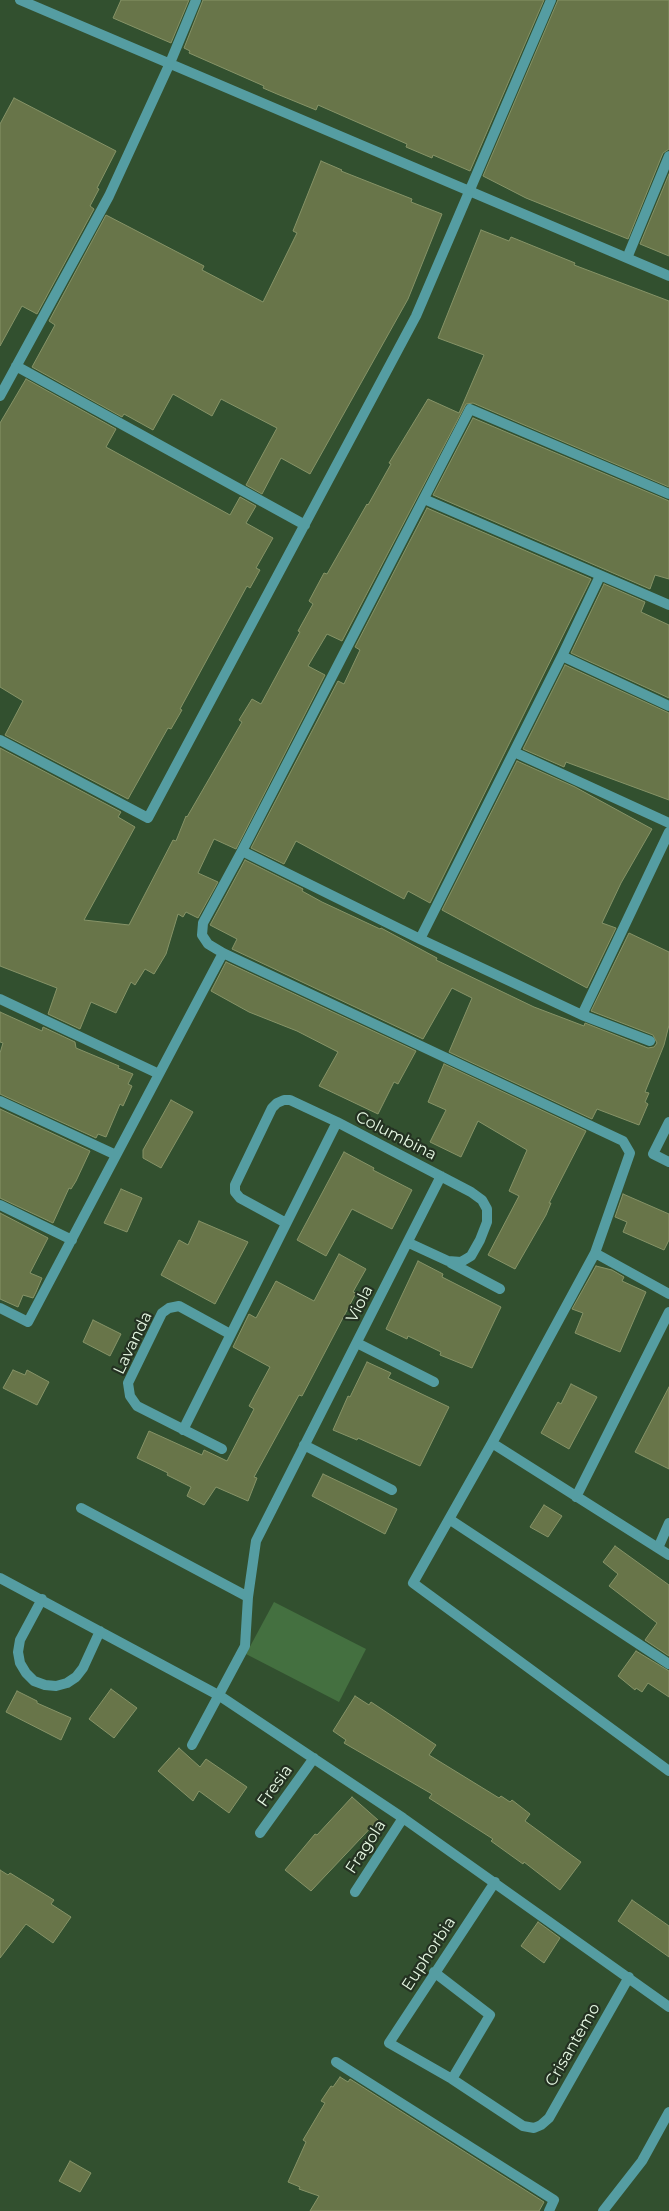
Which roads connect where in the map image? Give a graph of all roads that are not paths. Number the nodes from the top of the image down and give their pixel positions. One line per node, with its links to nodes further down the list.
1 (20, 0): 4 (street)
2 (196, 0): 4 (street)
3 (551, 0): 6 (street)
4 (170, 63): 6 (street); 9 (street)
5 (669, 156): 7 (street)
6 (469, 191): 7 (street); 13 (street)
7 (627, 258): 8 (street)
8 (669, 276)
9 (16, 366): 10 (street); 13 (street)
10 (0, 396)
11 (669, 494): 12 (street)
12 (424, 499): 14 (street); 22 (street)
13 (304, 525): 18 (street)
14 (600, 576): 15 (street); 16 (street)
15 (669, 605)
16 (562, 656): 17 (street); 19 (street)
17 (669, 706)
18 (0, 740)
19 (514, 752): 20 (street); 23 (street)
20 (669, 823)
21 (669, 832): 26 (street)
22 (242, 851): 23 (street); 24 (street)
23 (420, 939): 26 (street)
24 (223, 953): 28 (street); 39 (street)
25 (0, 999): 28 (street)
26 (582, 1015): 27 (street)
27 (650, 1041)
28 (159, 1074): 32 (street)
29 (0, 1101): 32 (street)
30 (337, 1122): 34 (street, Columbina); 36 (street); 36 (street, Columbina)
31 (669, 1122): 33 (street)
32 (116, 1155): 37 (street)
33 (669, 1162)
34 (441, 1176): 38 (street, Viola); 40 (street, Columbina)
35 (0, 1205): 37 (street)
36 (286, 1223): 45 (street)
37 (72, 1240): 43 (street)
38 (408, 1243): 40 (street); 46 (street, Viola)
39 (595, 1253): 42 (street); 49 (street)
40 (448, 1261): 41 (street)
41 (500, 1289)
42 (669, 1294)
43 (0, 1308)
44 (669, 1312): 53 (street)
45 (230, 1334): 48 (street); 48 (street, Lavanda)
46 (357, 1343): 47 (street); 50 (street, Viola)
47 (434, 1382)
48 (183, 1430): 51 (street)
49 (492, 1443): 53 (street); 55 (street)
50 (304, 1446): 52 (street); 60 (street, Viola)
51 (222, 1449)
52 (392, 1490)
53 (576, 1497): 57 (street)
54 (81, 1508): 60 (street)
55 (449, 1520): 63 (street); 67 (street)
56 (669, 1523): 57 (street)
57 (658, 1548): 58 (street)
58 (669, 1555)
59 (0, 1578): 61 (street)
60 (248, 1597): 64 (street, Viola)
61 (42, 1598): 62 (street); 62 (street)
62 (100, 1631): 64 (street)
63 (669, 1664)
64 (220, 1696): 65 (street, Viola); 66 (street)
65 (192, 1745)
66 (314, 1758): 68 (street); 69 (street, Fresia)
67 (669, 1771)
68 (403, 1818): 70 (street); 71 (street, Fragola)
69 (260, 1832)
70 (494, 1882): 72 (street, Euphorbia); 73 (street)
71 (355, 1892)
72 (434, 1972): 76 (street); 76 (street, Euphorbia)
73 (629, 1977): 74 (street); 76 (street, Crisantemo)
74 (669, 2007)
75 (336, 2062): 78 (street)
76 (452, 2079)
77 (669, 2112): 79 (street)
78 (549, 2211)
79 (603, 2211)

